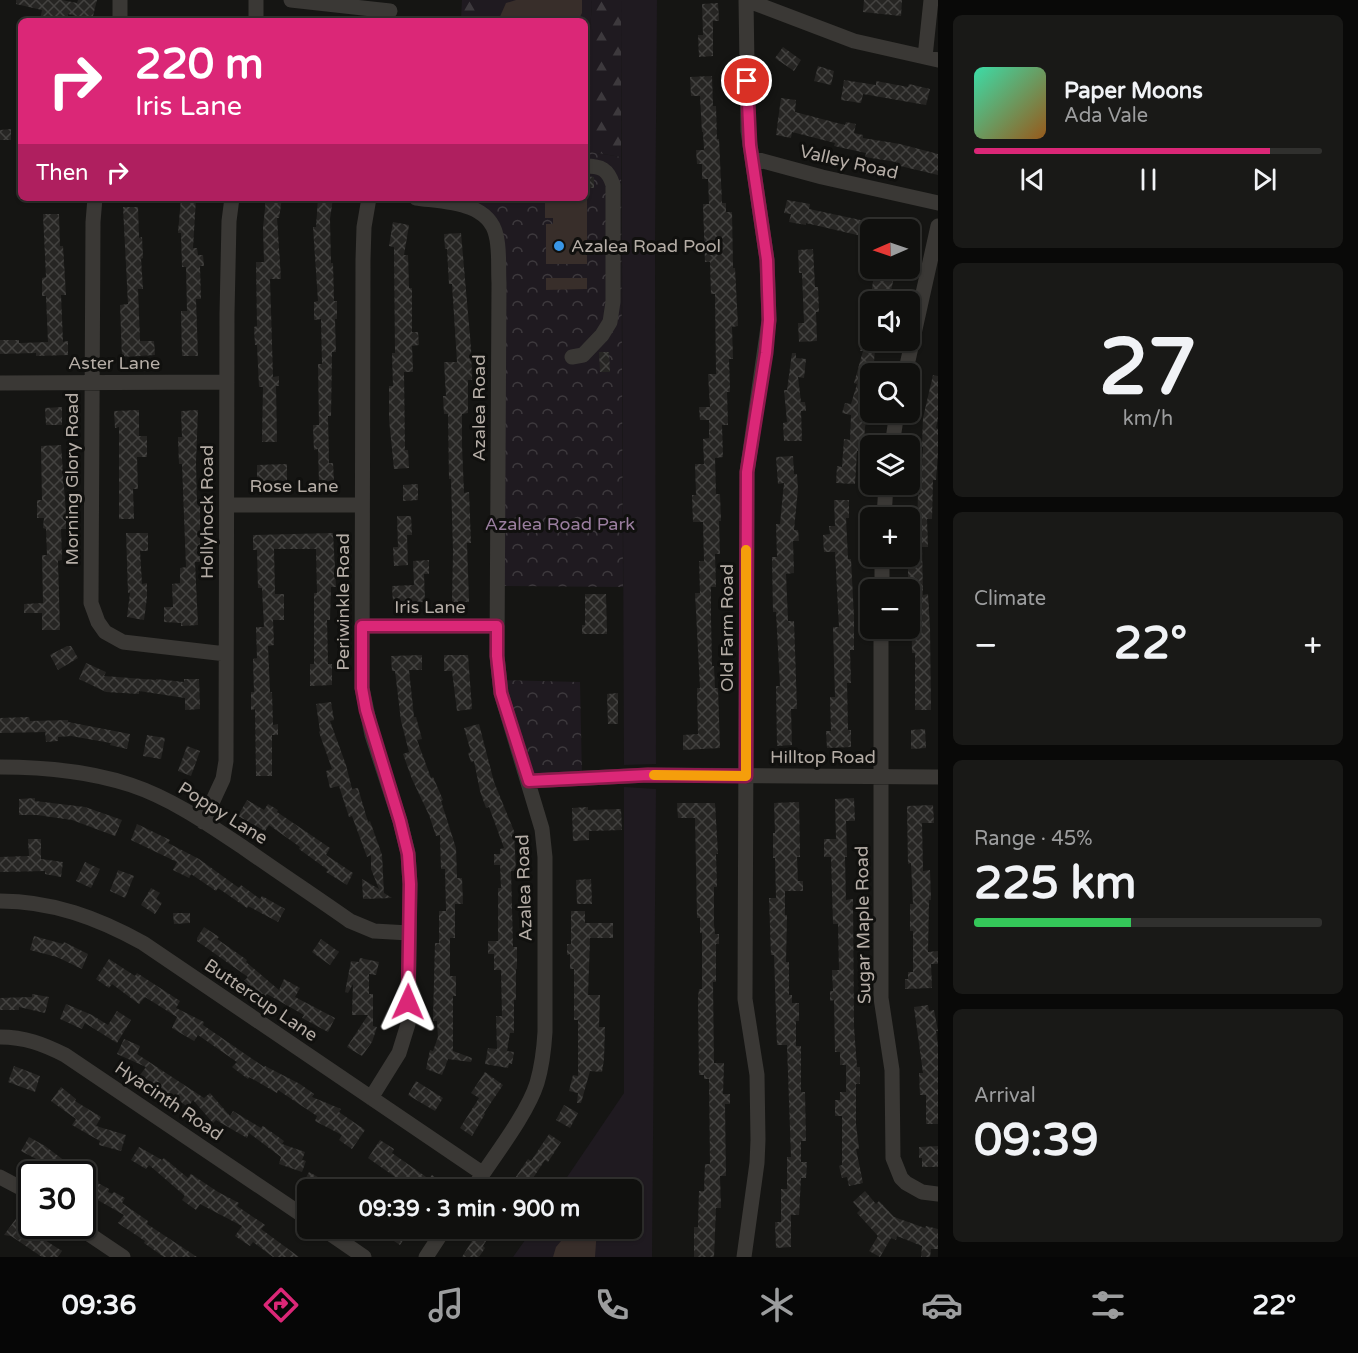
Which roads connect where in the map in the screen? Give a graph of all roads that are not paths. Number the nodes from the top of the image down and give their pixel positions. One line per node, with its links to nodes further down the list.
1 (120, 0): 7 (street)
2 (256, 0): 8 (street)
3 (291, 0): 6 (street)
4 (746, 0): 9 (street); 10 (street, Old Farm Road)
5 (931, 0): 9 (street)
6 (390, 11)
7 (120, 18)
8 (256, 18)
9 (931, 58)
10 (752, 158): 16 (street, Valley Road); 30 (street, Old Farm Road)
11 (588, 166): 18 (street)
12 (95, 201): 20 (street, Morning Glory Road)
13 (232, 201): 21 (street, Hollyhock Road)
14 (368, 201): 24 (street, Periwinkle Road)
15 (436, 201): 26 (street, Azalea Road)
16 (938, 203)
17 (938, 226): 19 (street)
18 (572, 357)
19 (907, 363)
20 (92, 382): 21 (street, Aster Lane); 22 (street, Aster Lane); 28 (street, Morning Glory Road)
21 (227, 382): 23 (street, Hollyhock Road)
22 (0, 383)
23 (227, 505): 24 (street, Rose Lane); 28 (street, Hollyhock Road)
24 (362, 505): 25 (street, Periwinkle Road)
25 (362, 626): 26 (street, Iris Lane); 36 (street, Periwinkle Road)
26 (497, 626): 33 (street, Azalea Road)
27 (881, 639): 31 (street, Sugar Maple Road)
28 (226, 654): 34 (street, Hollyhock Road)
29 (0, 766): 34 (street, Poppy Lane)
30 (746, 776): 31 (street, Hilltop Road); 33 (street, Hilltop Road); 51 (street, Old Farm Road)
31 (881, 777): 32 (street, Hilltop Road); 43 (street, Sugar Maple Road)
32 (938, 777)
33 (529, 781): 39 (street, Azalea Road)
34 (203, 822): 36 (street, Poppy Lane)
35 (0, 901): 38 (street, Buttercup Lane)
36 (409, 933): 38 (street, Periwinkle Road)
37 (0, 1037): 44 (street, Hyacinth Road)
38 (371, 1098): 39 (street, Buttercup Lane)
39 (482, 1173): 41 (street, Azalea Road)
40 (0, 1177): 42 (street)
41 (478, 1179)
42 (18, 1187)
43 (938, 1194)
44 (297, 1212)
45 (96, 1239): 48 (street)
46 (338, 1239): 49 (street)
47 (438, 1239): 50 (street)
48 (123, 1257)
49 (364, 1257)
50 (426, 1257)
51 (744, 1257)

